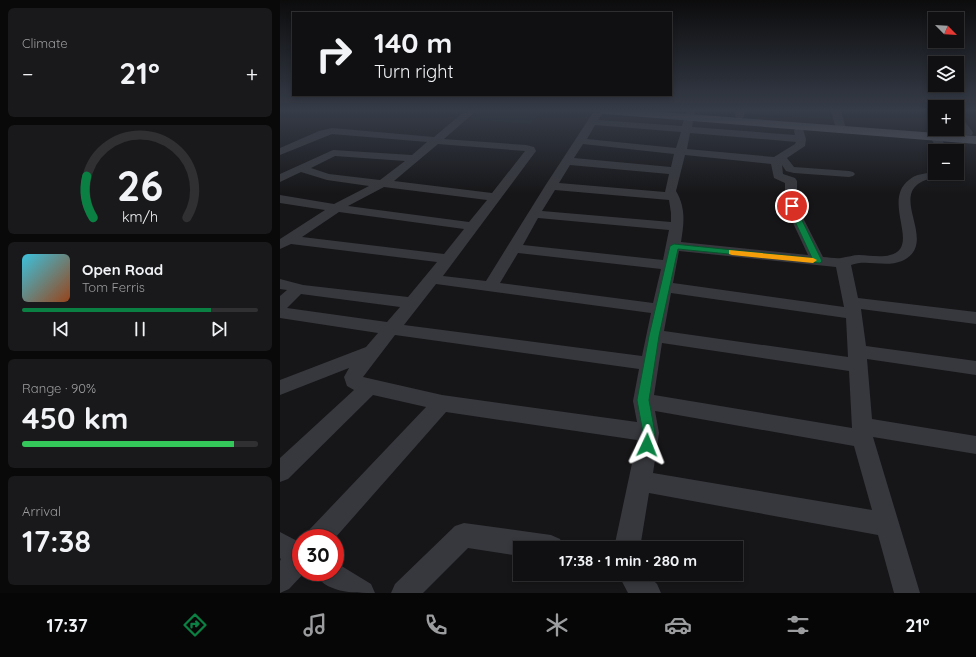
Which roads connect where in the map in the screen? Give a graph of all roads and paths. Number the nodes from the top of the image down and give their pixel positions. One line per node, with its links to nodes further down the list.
1 (310, 139): 8 (street)
2 (421, 139): 5 (street)
3 (684, 139): 7 (street)
4 (801, 139): 10 (street)
5 (436, 140): 9 (street); 19 (street)
6 (580, 140): 7 (street); 11 (street)
7 (681, 151): 10 (street); 13 (street)
8 (280, 152)
9 (414, 158): 12 (street); 17 (street)
10 (778, 160): 14 (street); 30 (street)
11 (567, 161): 13 (street); 18 (street)
12 (300, 168): 16 (street); 17 (street)
13 (675, 171): 20 (street)
14 (849, 174)
15 (928, 177): 31 (street)
16 (280, 178)
17 (383, 184): 19 (street); 22 (street)
18 (551, 186): 20 (street); 23 (street)
19 (495, 197): 24 (street)
20 (674, 197): 25 (street)
21 (284, 202): 22 (street)
22 (336, 208): 24 (street); 26 (street)
23 (534, 214): 25 (street); 28 (street)
24 (472, 226): 29 (street)
25 (677, 227): 27 (street)
26 (284, 242): 29 (street)
27 (674, 246): 30 (street); 32 (street)
28 (514, 248): 32 (street); 35 (street)
29 (448, 259): 33 (street)
30 (818, 261): 31 (street)
31 (842, 263): 40 (street)
32 (670, 265): 36 (street)
33 (432, 279): 35 (street); 38 (street)
34 (280, 284): 37 (street)
35 (490, 286): 41 (street)
36 (665, 287): 40 (street); 41 (street)
37 (298, 289): 38 (street); 39 (street)
38 (413, 303): 44 (street)
39 (280, 306)
40 (853, 308): 43 (street); 47 (street)
41 (660, 309): 45 (street)
42 (280, 312): 44 (street)
43 (976, 318)
44 (392, 329): 46 (street); 48 (street)
45 (654, 336): 47 (street); 48 (street)
46 (372, 352): 50 (street); 51 (street)
47 (858, 358): 49 (street); 54 (street)
48 (650, 364): 52 (street)
49 (976, 368)
50 (369, 387): 53 (street); 57 (street)
51 (280, 388)
52 (643, 400): 54 (street); 55 (street)
53 (442, 403): 55 (street); 60 (street)
54 (862, 432): 56 (street); 59 (street)
55 (649, 433): 58 (street)
56 (976, 445)
57 (280, 472)
58 (640, 481): 59 (street); 61 (street)
59 (888, 525): 72 (street)
60 (326, 529)
61 (628, 541)
62 (513, 542): 70 (street)
63 (280, 544): 64 (street)
64 (292, 551)
65 (292, 567): 66 (street)
66 (280, 580)
67 (342, 581): 69 (street)
68 (636, 581): 71 (street)
69 (362, 593)
70 (404, 593)
71 (648, 593)
72 (907, 593)

